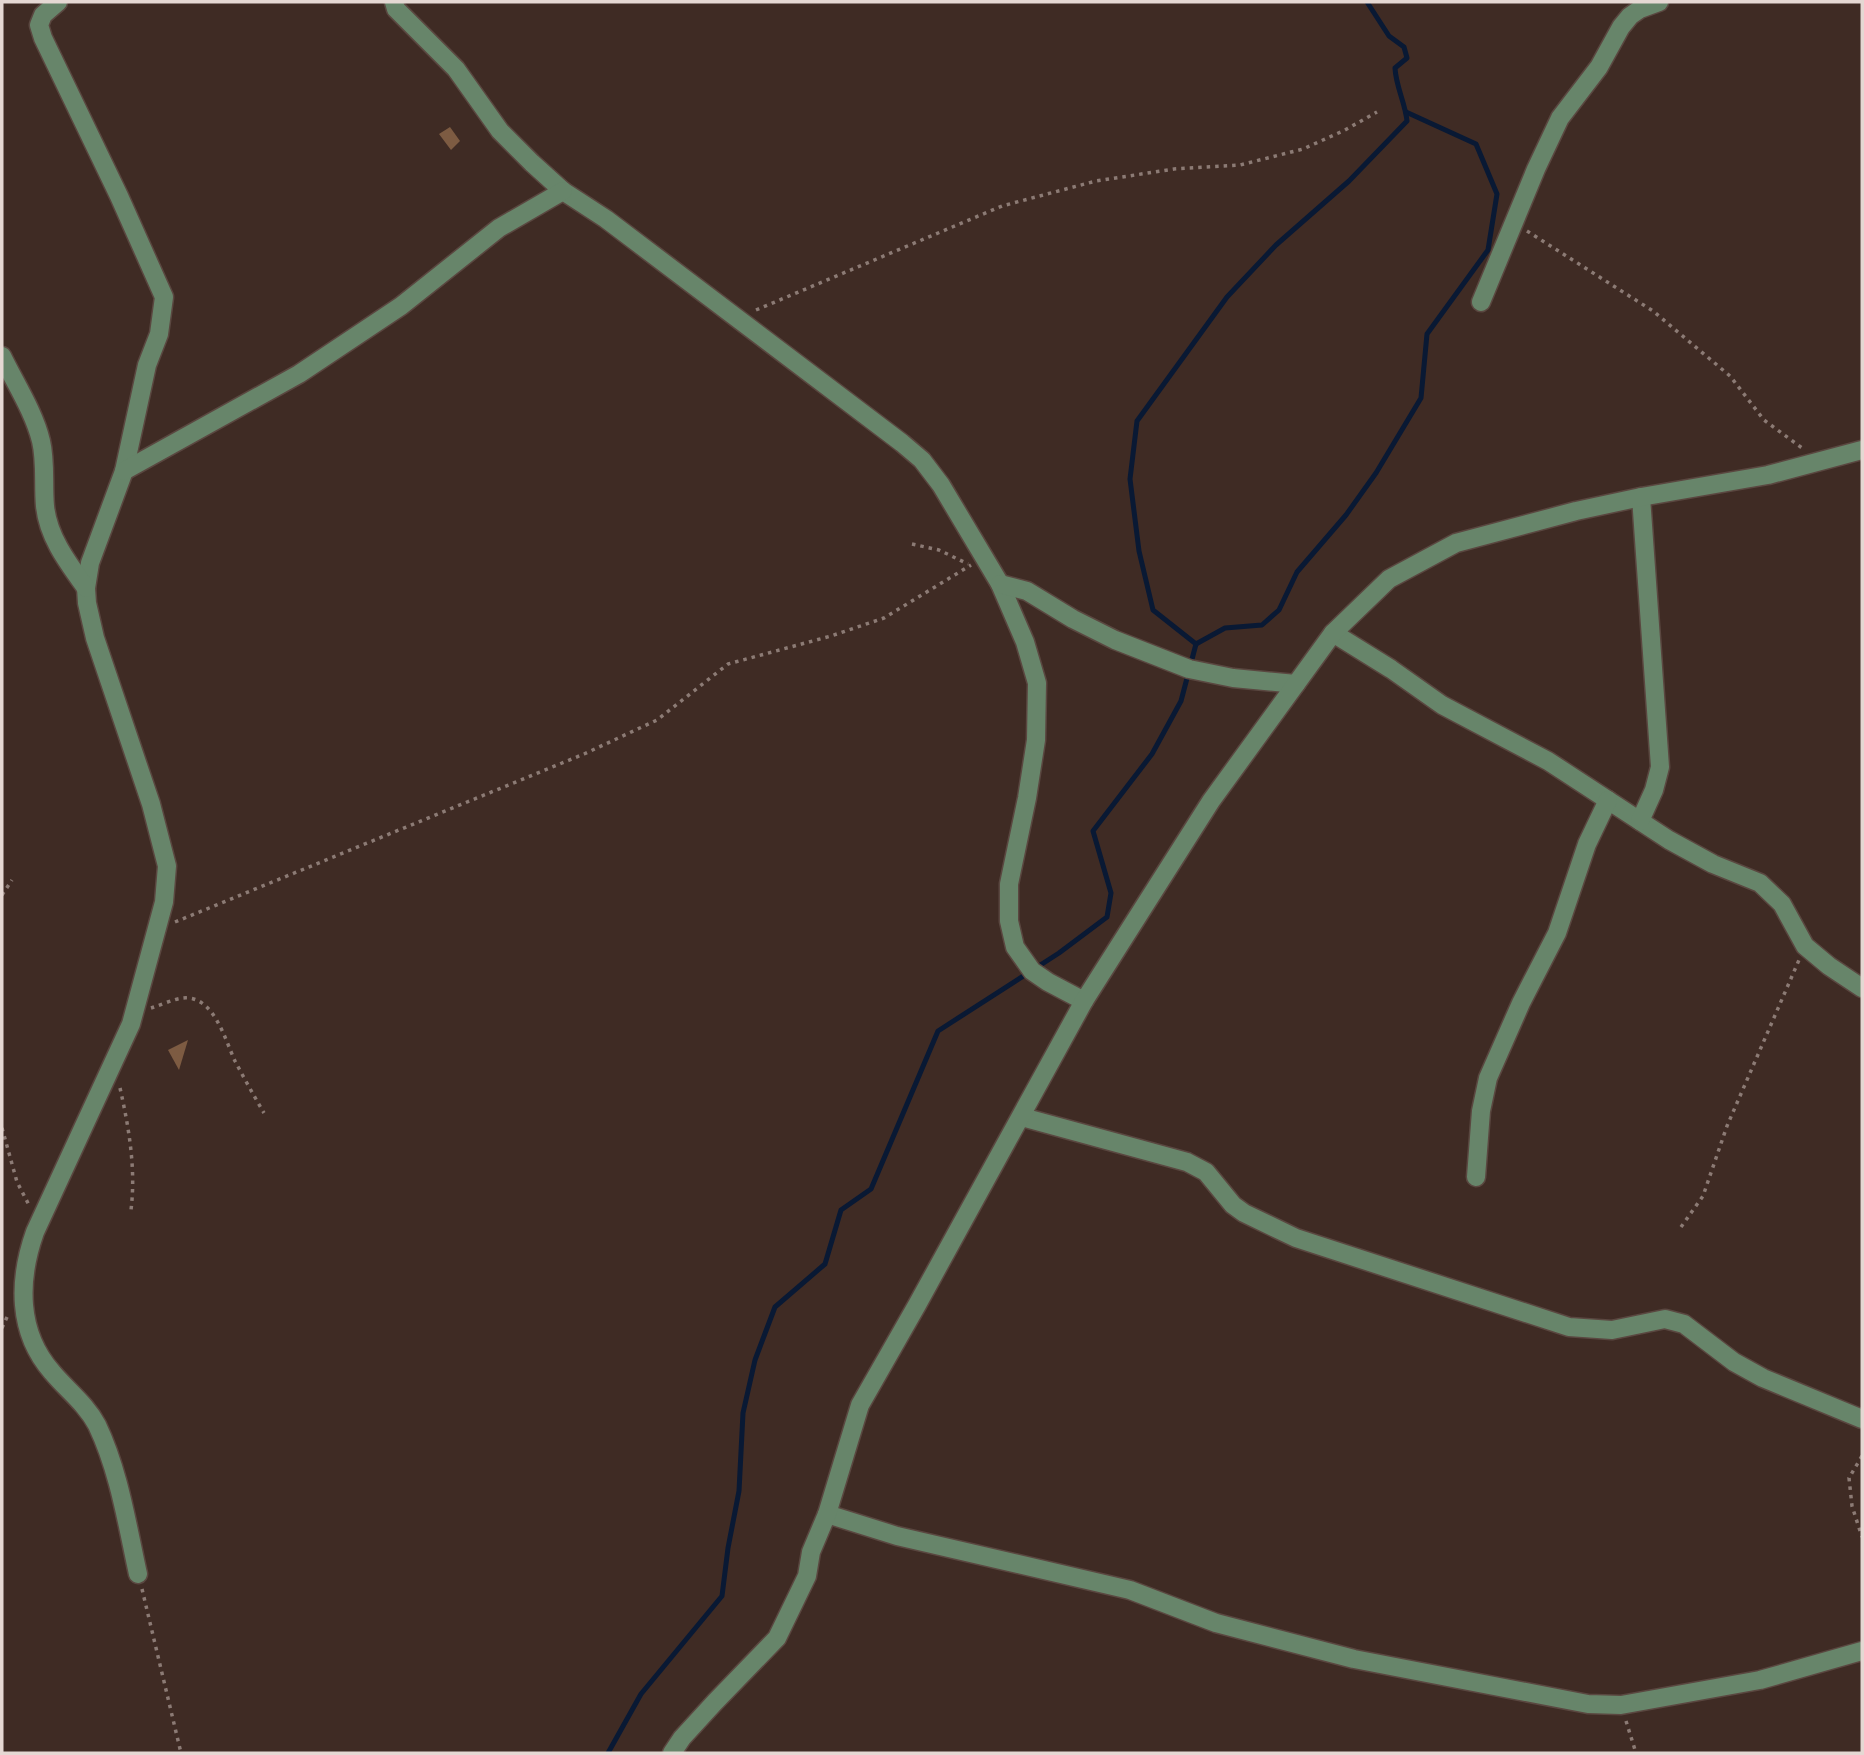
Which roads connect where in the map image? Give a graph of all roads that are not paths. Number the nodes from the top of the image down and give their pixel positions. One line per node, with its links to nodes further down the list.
1 (58, 2): 8 (street)
2 (394, 2): 4 (street)
3 (1659, 2): 5 (street)
4 (563, 191): 8 (street); 10 (street)
5 (1481, 302)
6 (2, 356): 11 (street)
7 (1862, 450): 9 (street)
8 (124, 471): 11 (street)
9 (1641, 497): 12 (street); 15 (street)
10 (1000, 584): 13 (street); 17 (street)
11 (86, 588): 22 (street)
12 (1333, 633): 13 (street); 14 (street)
13 (1296, 684): 17 (street)
14 (1608, 800): 15 (street); 19 (street)
15 (1640, 821): 16 (street)
16 (1862, 988)
17 (1084, 1000): 18 (street)
18 (1021, 1117): 20 (street); 21 (street)
19 (1476, 1177)
20 (1862, 1419)
21 (827, 1514): 23 (street); 24 (street)
22 (138, 1574)
23 (1862, 1651)
24 (672, 1753)

